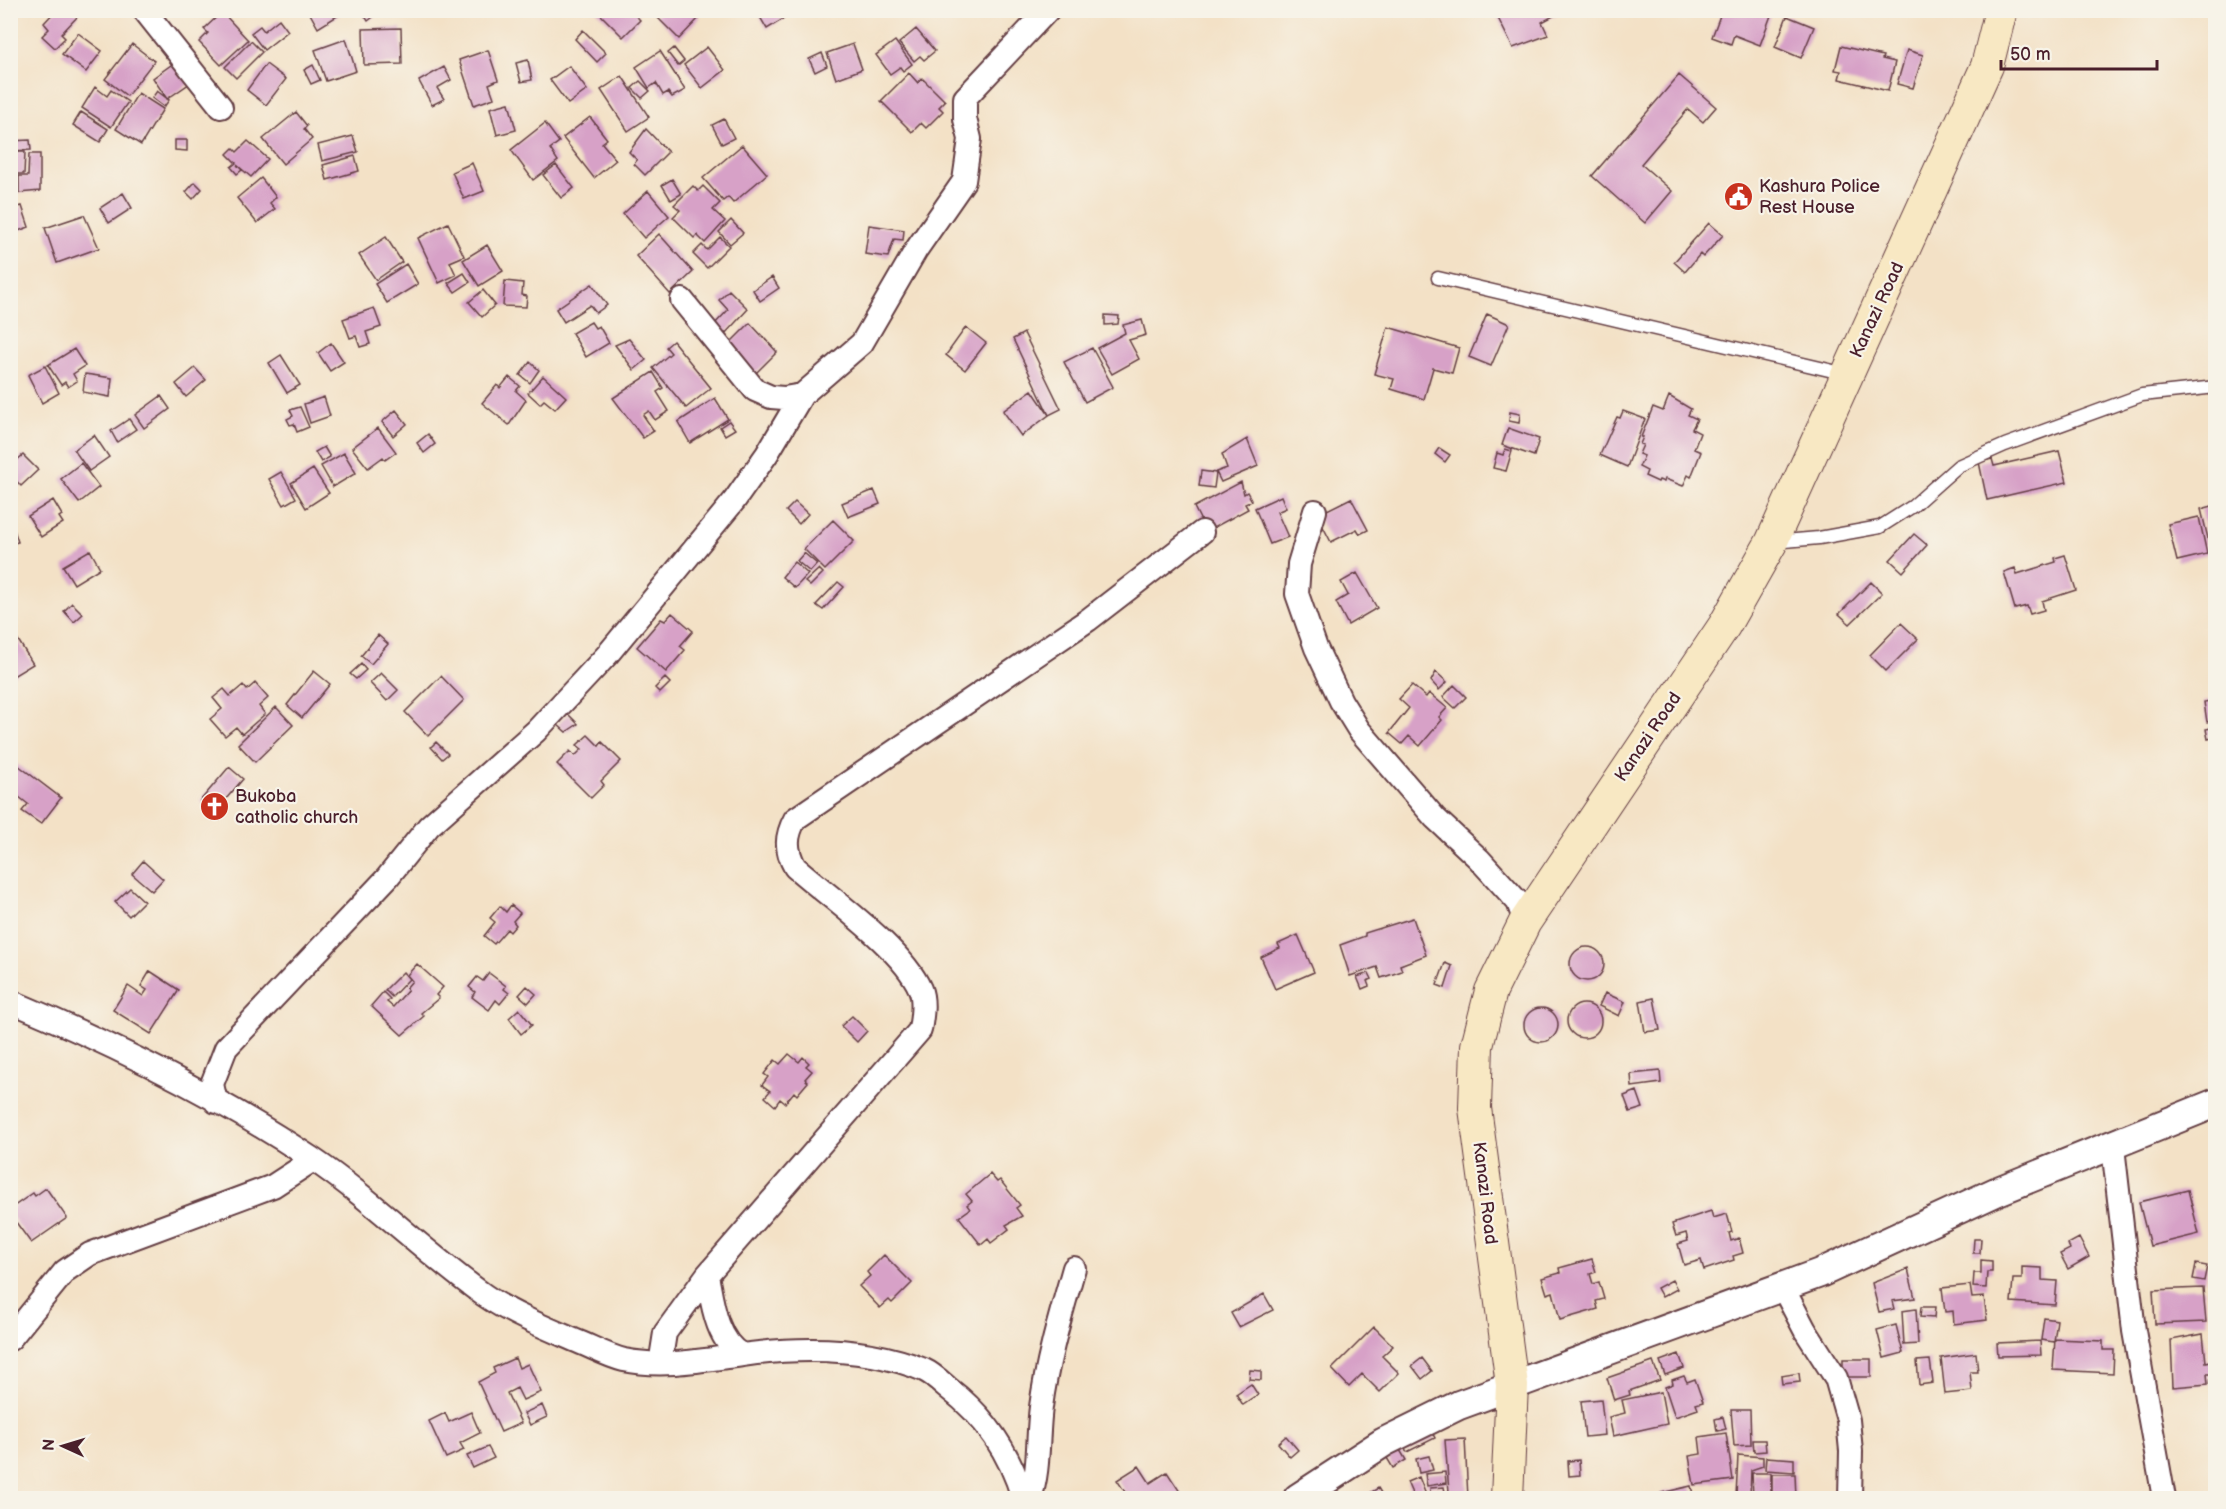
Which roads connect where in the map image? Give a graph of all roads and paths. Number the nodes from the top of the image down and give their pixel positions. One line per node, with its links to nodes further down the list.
1 (144, 10): 4 (street)
2 (1048, 10): 9 (street)
3 (2001, 10): 7 (main road, Kanazi Road)
4 (221, 107)
5 (1438, 278): 7 (lane)
6 (682, 300): 9 (street)
7 (1847, 374): 12 (main road, Kanazi Road)
8 (2216, 387): 12 (lane)
9 (802, 395): 15 (street)
10 (1315, 511): 13 (street)
11 (1202, 532): 20 (street)
12 (1771, 543): 13 (main road, Kanazi Road)
13 (1525, 922): 25 (main road, Kanazi Road)
14 (10, 1001): 15 (street)
15 (216, 1102): 18 (street)
16 (2216, 1103): 17 (street)
17 (2113, 1147): 21 (street); 31 (street)
18 (313, 1160): 22 (street); 24 (street)
19 (1074, 1268): 27 (street)
20 (707, 1275): 23 (street); 24 (street)
21 (1782, 1286): 25 (street); 30 (street)
22 (10, 1339)
23 (742, 1355): 24 (street); 26 (street)
24 (664, 1363)
25 (1512, 1385): 28 (street); 29 (main road, Kanazi Road)
26 (1023, 1498)
27 (1030, 1498)
28 (1298, 1498)
29 (1507, 1498)
30 (1850, 1498)
31 (2164, 1498)

